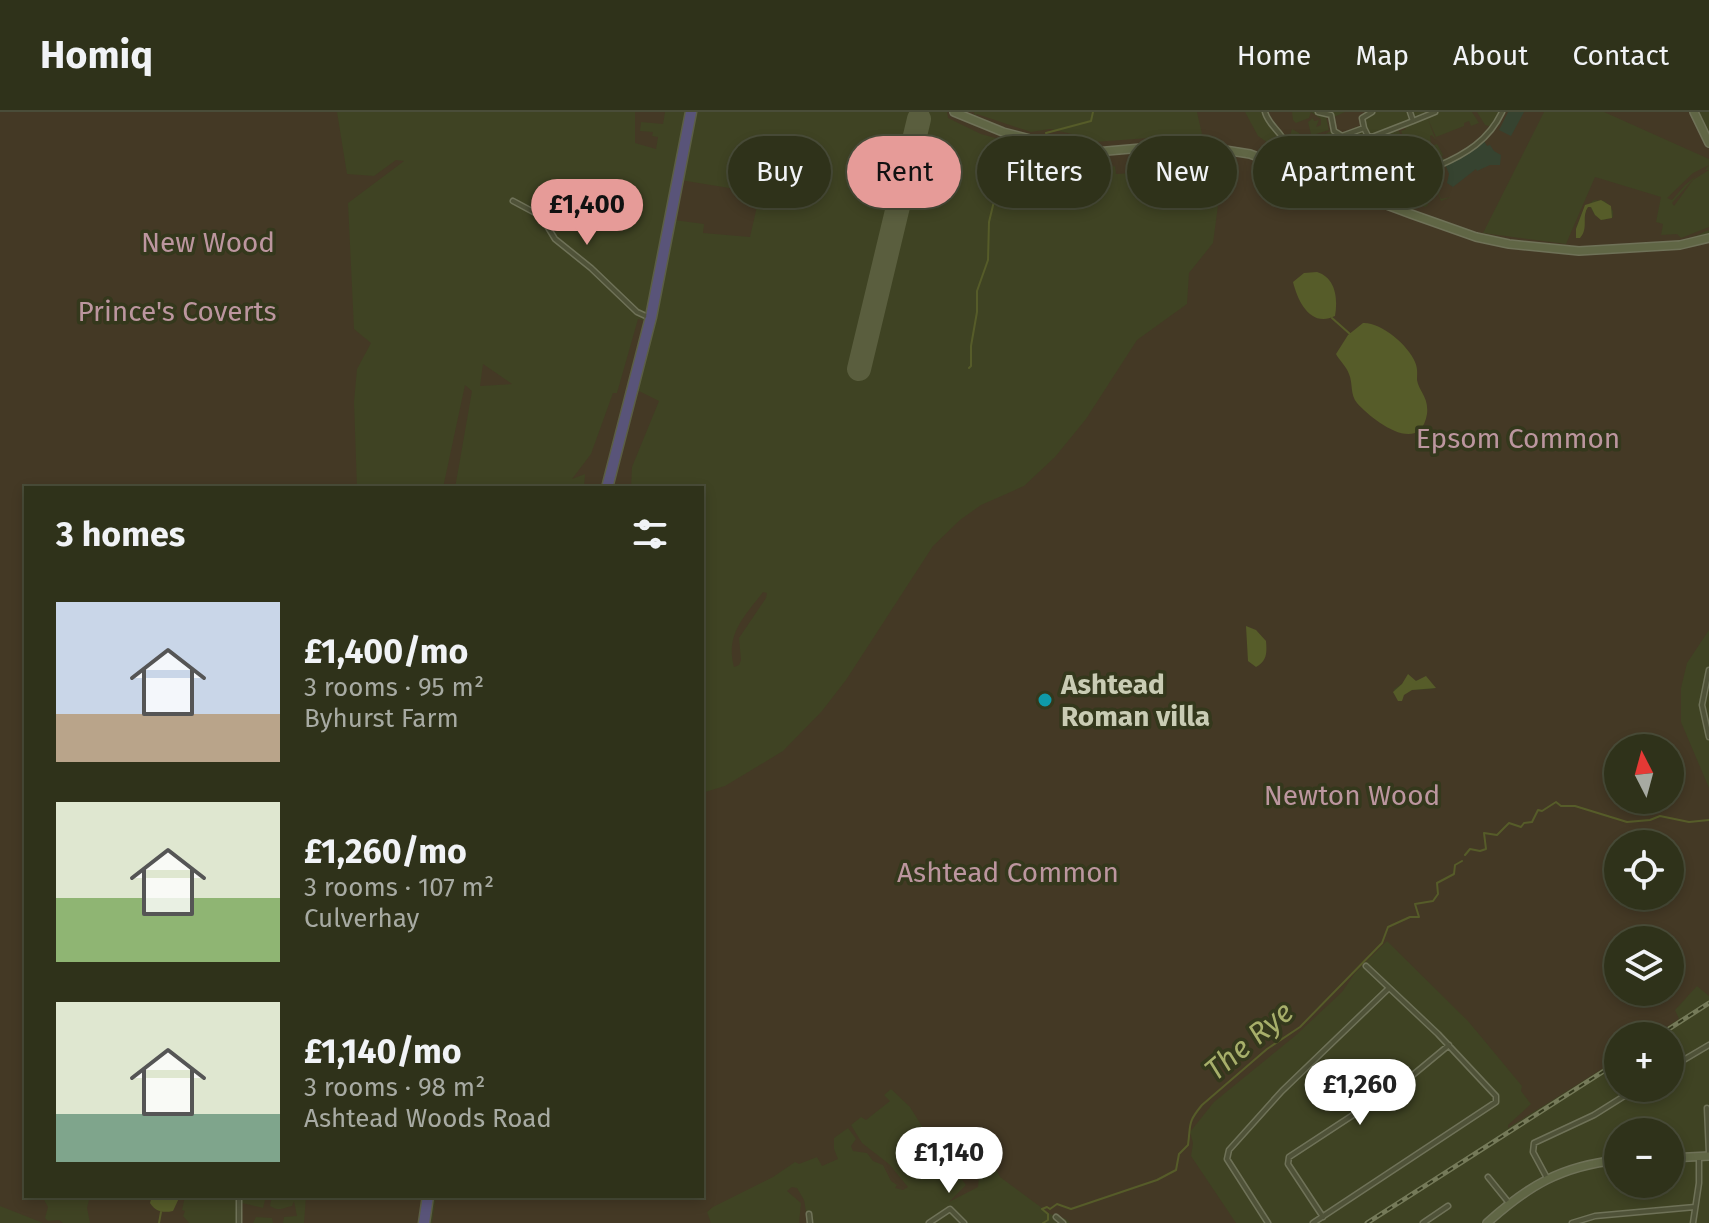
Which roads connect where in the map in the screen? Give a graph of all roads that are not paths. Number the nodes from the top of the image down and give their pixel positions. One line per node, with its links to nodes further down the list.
1 (691, 112): 16 (highway)
2 (954, 112): 15 (main road)
3 (1265, 112): 8 (street)
4 (1318, 112): 10 (street)
5 (1372, 112): 12 (street)
6 (1410, 112): 11 (street)
7 (1435, 112): 11 (street)
8 (1502, 112)
9 (1694, 112): 13 (main road)
10 (1334, 114): 12 (street)
11 (1413, 121): 12 (street)
12 (1364, 128)
13 (1709, 143)
14 (513, 201): 16 (street)
15 (1709, 238)
16 (651, 317): 17 (highway)
17 (608, 486)
18 (1709, 670): 19 (street)
19 (1709, 737)
20 (1366, 966): 21 (street)
21 (1389, 988): 22 (street); 47 (street)
22 (1449, 1045): 40 (street); 40 (street)
23 (1709, 1045): 24 (street)
24 (1684, 1060)
25 (1615, 1102): 32 (street)
26 (1707, 1108): 27 (street)
27 (1709, 1155): 28 (main road)
28 (1699, 1156): 29 (main road); 37 (street)
29 (1684, 1157)
30 (1604, 1162): 32 (main road)
31 (1488, 1177): 35 (street)
32 (1547, 1178): 35 (main road)
33 (239, 1198): 41 (street)
34 (428, 1198): 42 (highway)
35 (1509, 1203): 50 (main road)
36 (1448, 1206): 49 (street)
37 (1695, 1207): 51 (street); 52 (street)
38 (809, 1214): 43 (street)
39 (1056, 1217): 46 (street)
40 (1323, 1217): 48 (street)
41 (239, 1223)
42 (424, 1223)
43 (810, 1223)
44 (929, 1223): 45 (street)
45 (964, 1223)
46 (1063, 1223)
47 (1268, 1223)
48 (1313, 1223)
49 (1423, 1223)
50 (1487, 1223)
51 (1572, 1223)
52 (1693, 1223)

